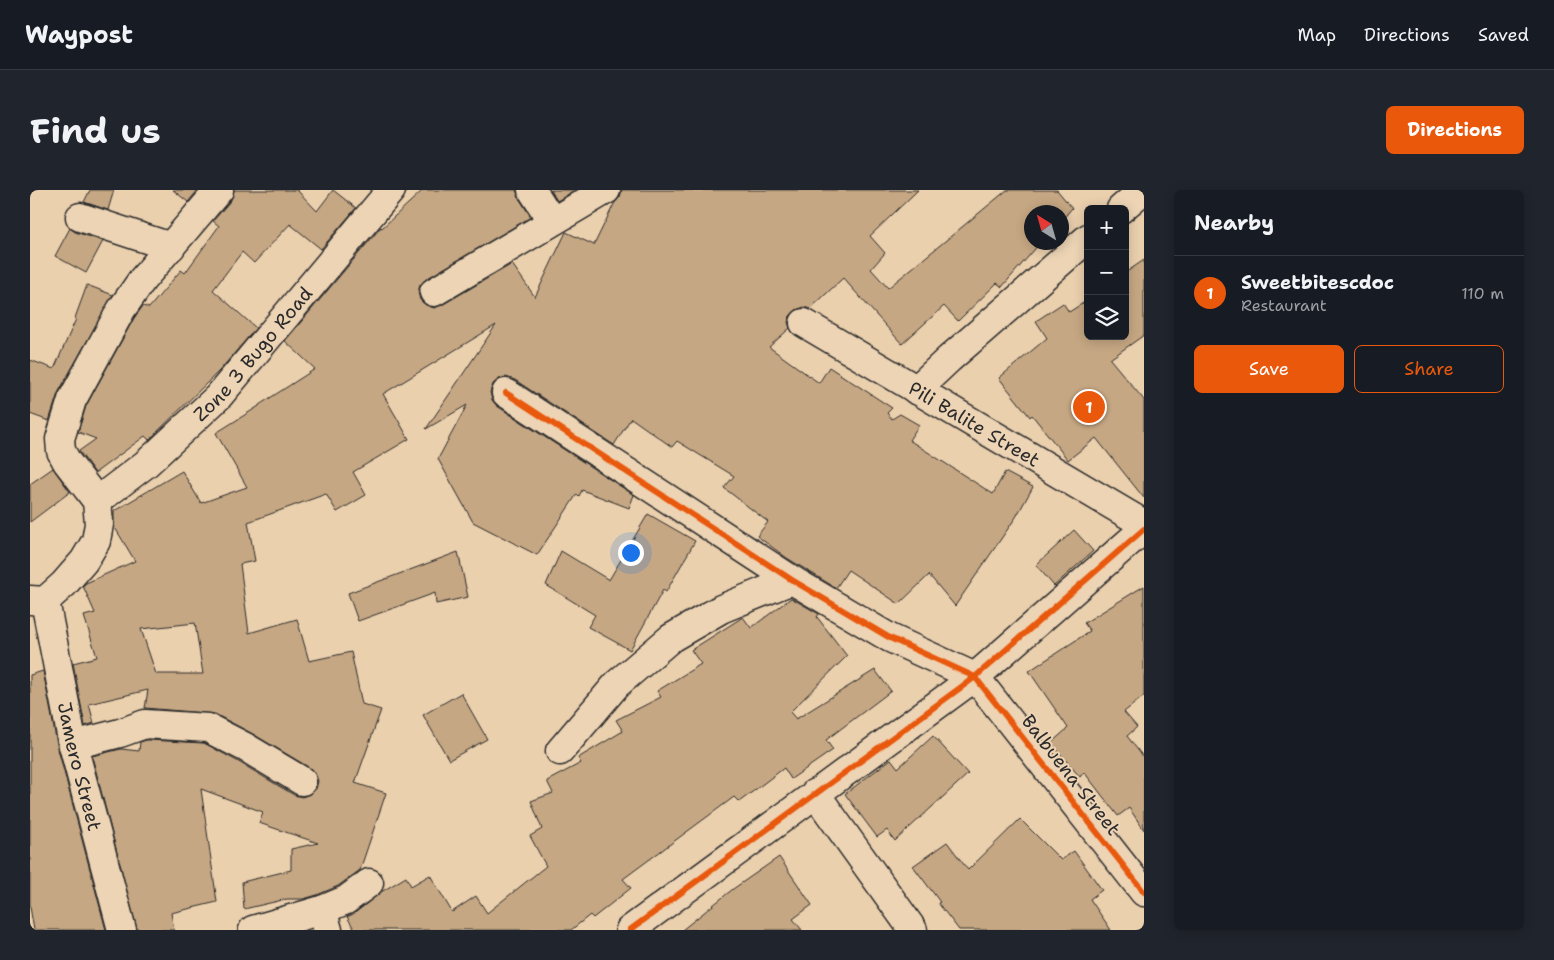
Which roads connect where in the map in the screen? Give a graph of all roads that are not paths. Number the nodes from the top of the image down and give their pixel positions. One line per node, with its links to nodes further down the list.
1 (219, 190): 10 (street)
2 (391, 190): 15 (street, Zone 3 Bugo Road)
3 (532, 190): 8 (street)
4 (606, 190): 8 (street)
5 (1143, 190): 6 (street)
6 (1126, 205)
7 (80, 217): 10 (street)
8 (552, 221): 11 (street)
9 (1084, 241): 13 (street)
10 (171, 247): 15 (street)
11 (434, 292)
12 (804, 323): 13 (street, Pili Balite Street)
13 (916, 390): 16 (street, Pili Balite Street)
14 (506, 393): 18 (street)
15 (97, 501): 19 (street)
16 (1144, 524)
17 (1144, 529): 20 (street)
18 (792, 580): 20 (street); 22 (street)
19 (38, 601): 21 (street, Jamero Street)
20 (975, 677): 24 (street); 26 (street, Balbuena Street)
21 (73, 745): 23 (street); 28 (street, Jamero Street)
22 (560, 751)
23 (302, 782)
24 (815, 793): 30 (street); 31 (street)
25 (369, 883): 27 (street)
26 (1144, 892)
27 (325, 920): 29 (street)
28 (122, 930)
29 (252, 930)
30 (630, 930)
31 (913, 930)

